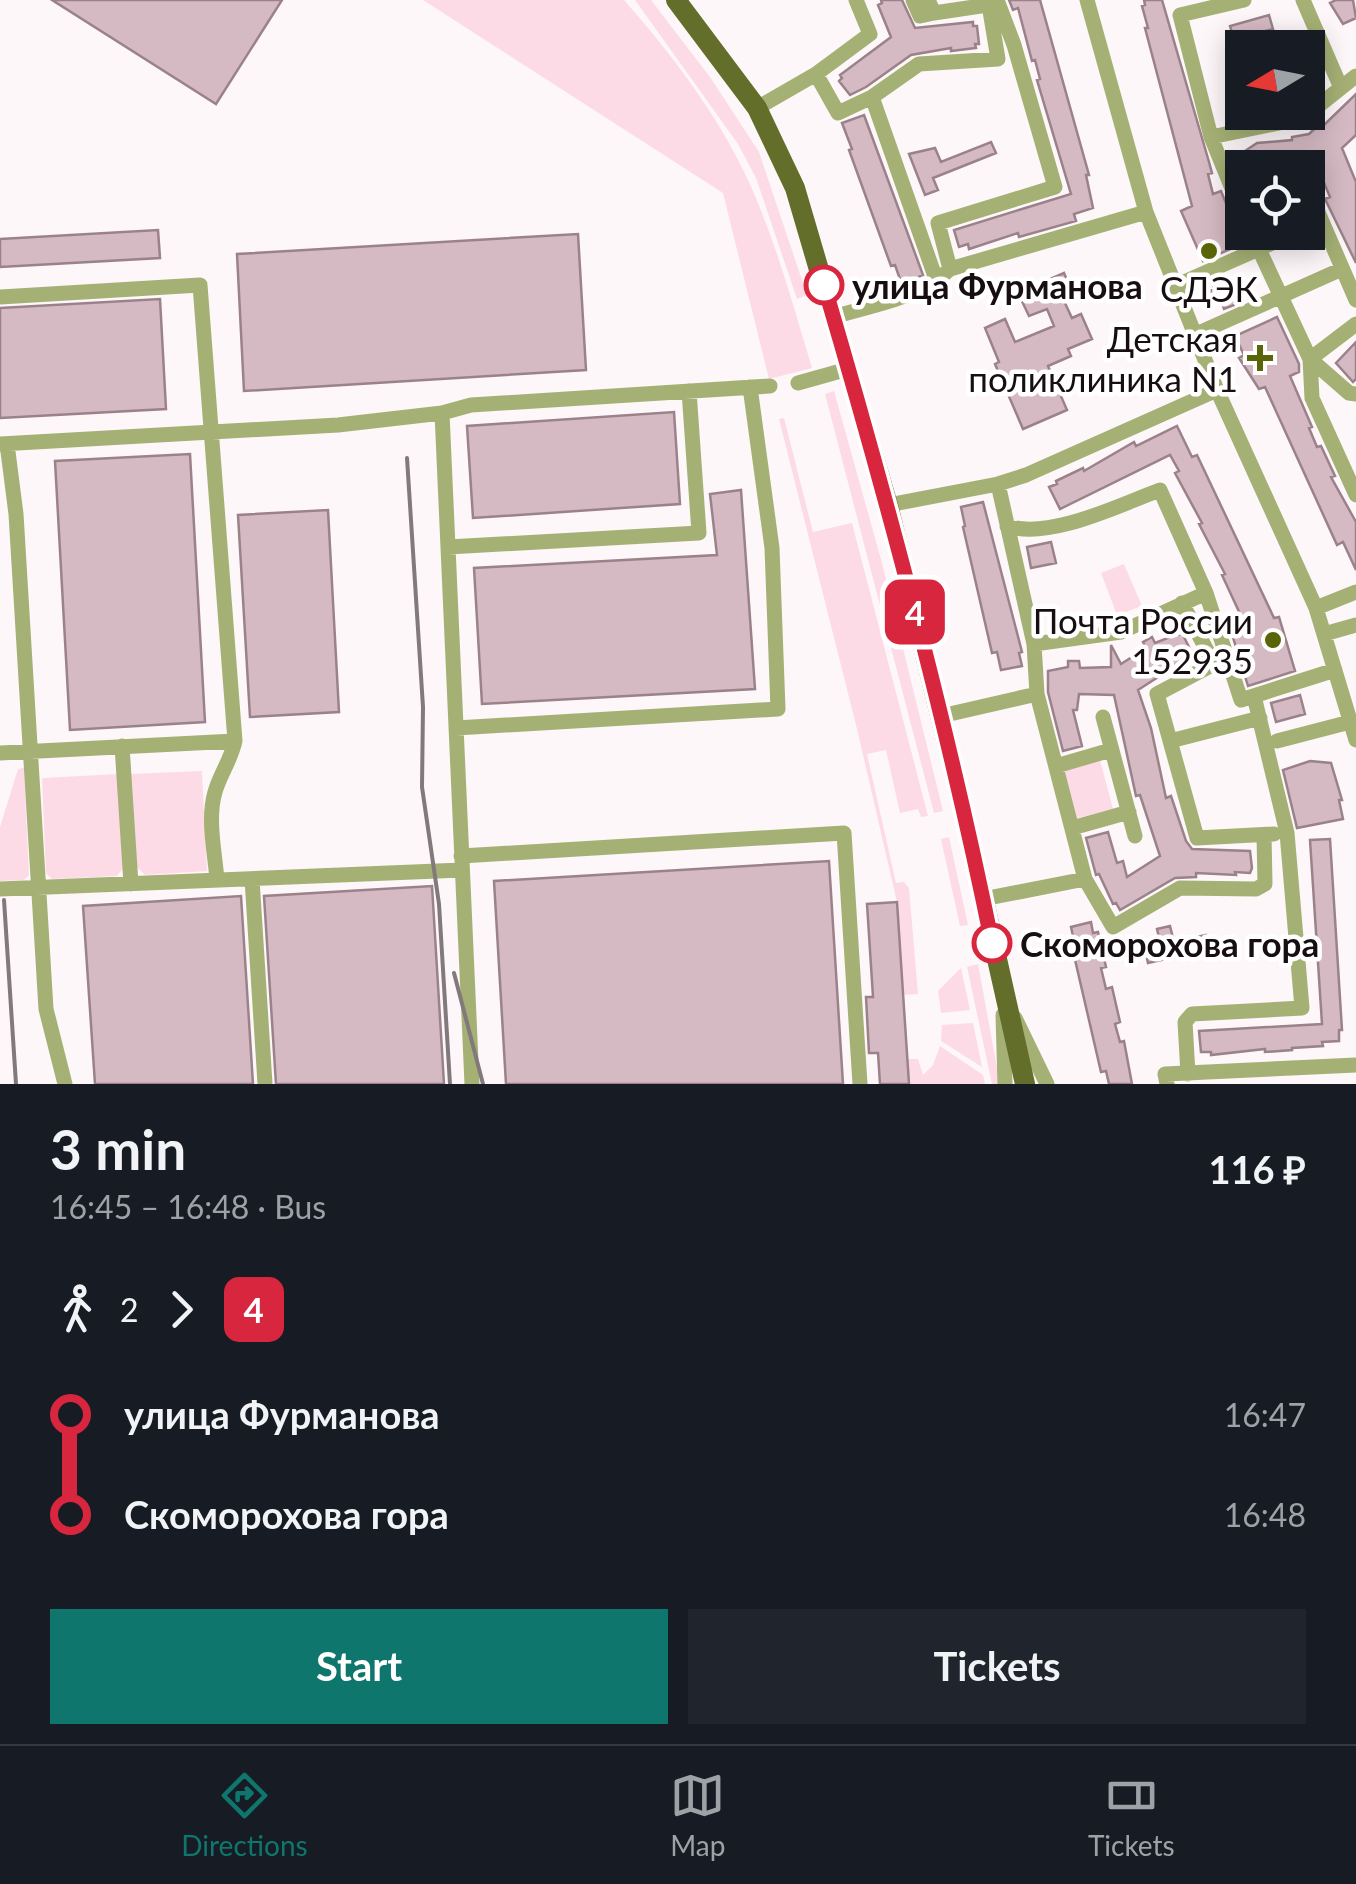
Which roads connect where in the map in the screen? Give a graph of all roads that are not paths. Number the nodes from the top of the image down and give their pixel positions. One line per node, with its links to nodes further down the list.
1 (676, 0): 13 (main road)
2 (856, 0): 9 (street)
3 (914, 0): 8 (street)
4 (1087, 0): 16 (street)
5 (1244, 0): 14 (street)
6 (1303, 0): 11 (street)
7 (995, 3): 8 (street); 12 (street); 19 (street)
8 (931, 7)
9 (816, 74): 12 (street); 13 (street)
10 (1356, 76): 11 (street)
11 (1341, 88): 14 (street)
12 (872, 97): 21 (street)
13 (757, 108): 26 (main road)
14 (1211, 137): 15 (street)
15 (1225, 168)
16 (1146, 212): 19 (street); 22 (street)
17 (1325, 242): 20 (street)
18 (1259, 250): 22 (street); 24 (street)
19 (950, 269): 21 (street)
20 (1342, 269): 24 (street); 25 (street)
21 (937, 282): 26 (street)
22 (1175, 286): 28 (street)
23 (0, 296): 38 (street)
24 (1280, 297): 28 (street); 29 (street)
25 (1356, 300)
26 (834, 317): 30 (main road)
27 (1356, 324): 29 (street)
28 (1194, 334): 34 (street)
29 (1310, 359): 36 (street); 41 (street)
30 (848, 369): 31 (street); 42 (main road)
31 (798, 383)
32 (770, 386): 33 (street)
33 (750, 387): 35 (street); 60 (street)
34 (1217, 390): 40 (street); 48 (street)
35 (689, 391): 37 (street); 44 (street)
36 (1356, 394)
37 (442, 413): 38 (street); 44 (street)
38 (210, 434): 39 (street); 61 (street)
39 (4, 444): 67 (street)
40 (998, 484): 42 (street); 43 (street)
41 (1356, 496)
42 (888, 504): 56 (main road)
43 (1007, 526): 46 (street); 51 (street)
44 (448, 547): 60 (street)
45 (1356, 592): 48 (street)
46 (1206, 594): 47 (street); 52 (street)
47 (1182, 603): 51 (street); 52 (street)
48 (1316, 608): 50 (street)
49 (1356, 626): 50 (street)
50 (1324, 634): 53 (street)
51 (1034, 644): 54 (street)
52 (1220, 660): 55 (street); 63 (street)
53 (1335, 670): 55 (street); 59 (street)
54 (1037, 694): 56 (street); 69 (street)
55 (1254, 696): 58 (street)
56 (941, 716): 84 (main road)
57 (1103, 717): 66 (street)
58 (1260, 718): 63 (street); 72 (street)
59 (1350, 722): 62 (street); 64 (street)
60 (456, 728): 75 (street)
61 (235, 740): 65 (street); 78 (street)
62 (1356, 740)
63 (1170, 741): 73 (street)
64 (1277, 741)
65 (122, 746): 67 (street); 80 (street)
66 (1111, 750): 69 (street); 70 (street)
67 (32, 751): 68 (street); 82 (street)
68 (0, 753)
69 (1056, 766): 71 (street)
70 (1128, 812): 71 (street); 74 (street)
71 (1072, 828): 77 (street)
72 (1288, 833): 73 (street); 79 (street)
73 (1264, 835): 81 (street)
74 (1136, 836)
75 (462, 863): 76 (street); 90 (street); 91 (street)
76 (252, 879): 78 (street); 89 (street)
77 (1085, 879): 81 (street); 84 (street)
78 (217, 880): 80 (street)
79 (1294, 882): 81 (street); 87 (street)
80 (131, 884): 82 (street)
81 (1265, 884)
82 (39, 887): 83 (street); 88 (street)
83 (0, 889)
84 (983, 899): 85 (main road)
85 (1004, 996): 92 (street); 93 (main road); 94 (street)
86 (1355, 1068): 87 (street)
87 (1188, 1074): 95 (street)
88 (65, 1084)
89 (264, 1084)
90 (472, 1084)
91 (860, 1084)
92 (1005, 1084)
93 (1025, 1084)
94 (1047, 1084)
95 (1167, 1084)

